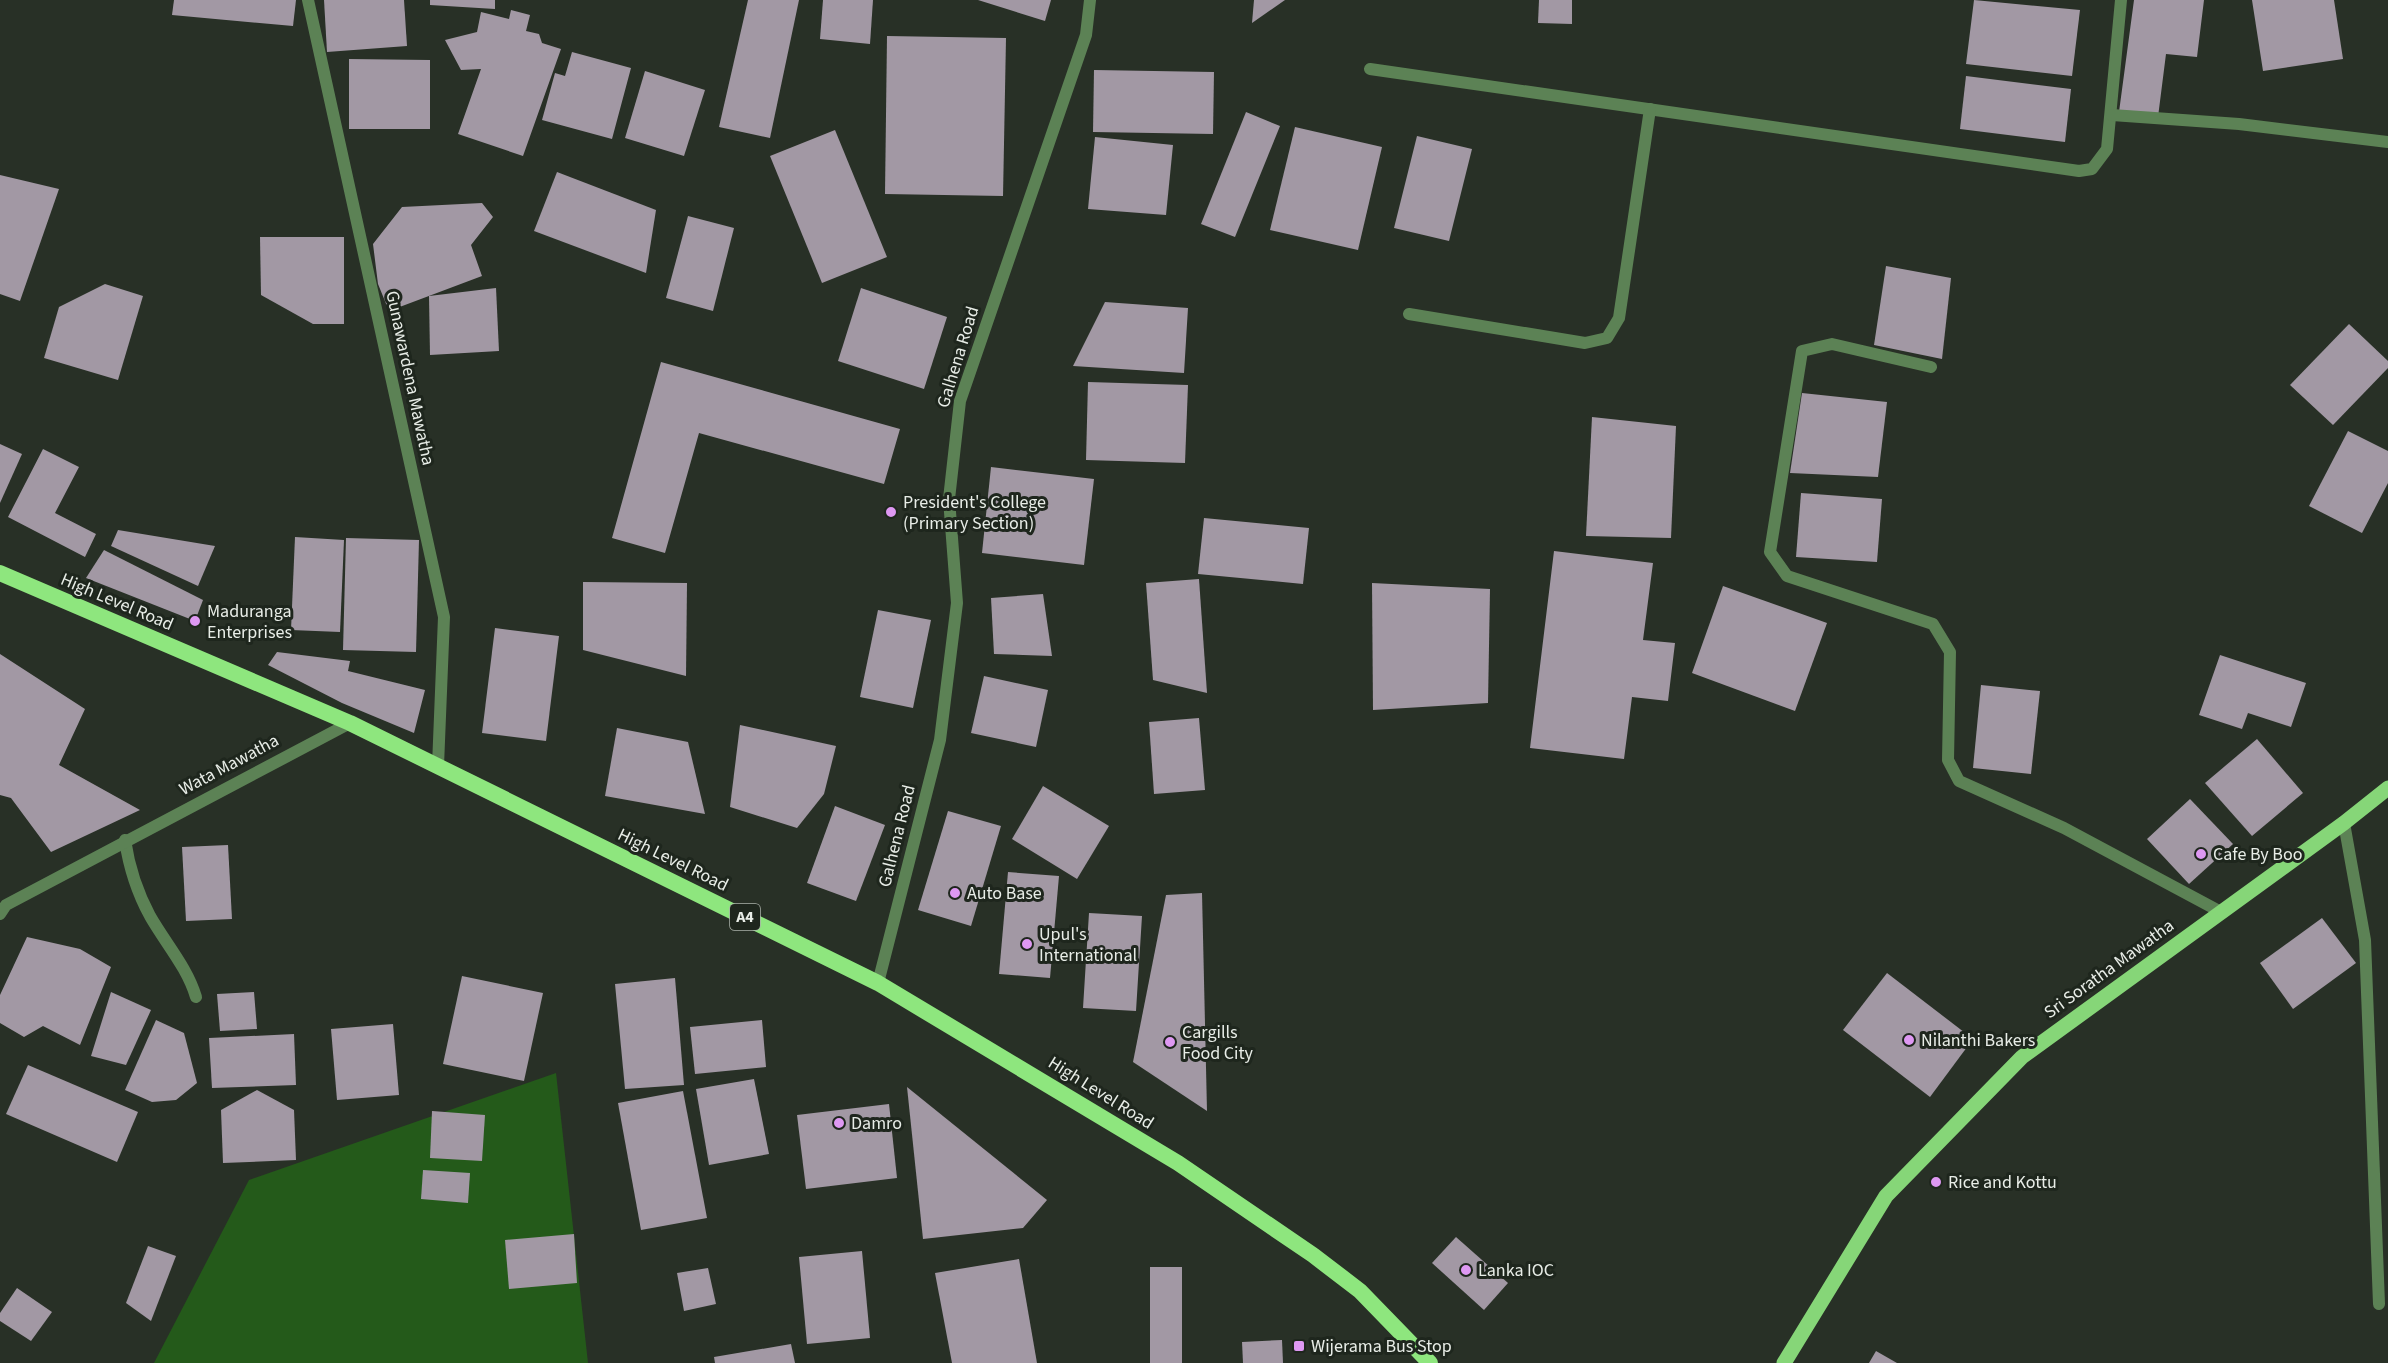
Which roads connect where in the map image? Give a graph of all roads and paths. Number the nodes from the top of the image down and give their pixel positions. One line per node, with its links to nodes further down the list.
1 (308, 0): 12 (street, Gunawardena Mawatha)
2 (1089, 0): 18 (street, Galhena Road)
3 (2121, 0): 6 (street)
4 (1370, 69): 5 (street)
5 (1650, 109): 6 (street); 8 (street)
6 (2112, 115): 7 (street)
7 (2388, 142)
8 (1409, 314)
9 (1931, 367): 16 (street)
10 (0, 573): 11 (highway, High Level Road / A4)
11 (350, 723): 12 (highway, High Level Road / A4); 15 (street, Wata Mawatha)
12 (438, 766): 18 (highway, High Level Road / A4)
13 (2388, 788): 14 (main road, Sri Soratha Mawatha)
14 (2344, 823): 16 (main road, Sri Soratha Mawatha); 20 (street)
15 (125, 840): 17 (street, Wata Mawatha); 19 (street)
16 (2221, 912): 22 (main road, Sri Soratha Mawatha)
17 (0, 914)
18 (878, 982): 21 (highway, High Level Road / A4)
19 (196, 997)
20 (2379, 1304)
21 (1430, 1363)
22 (1784, 1363)

